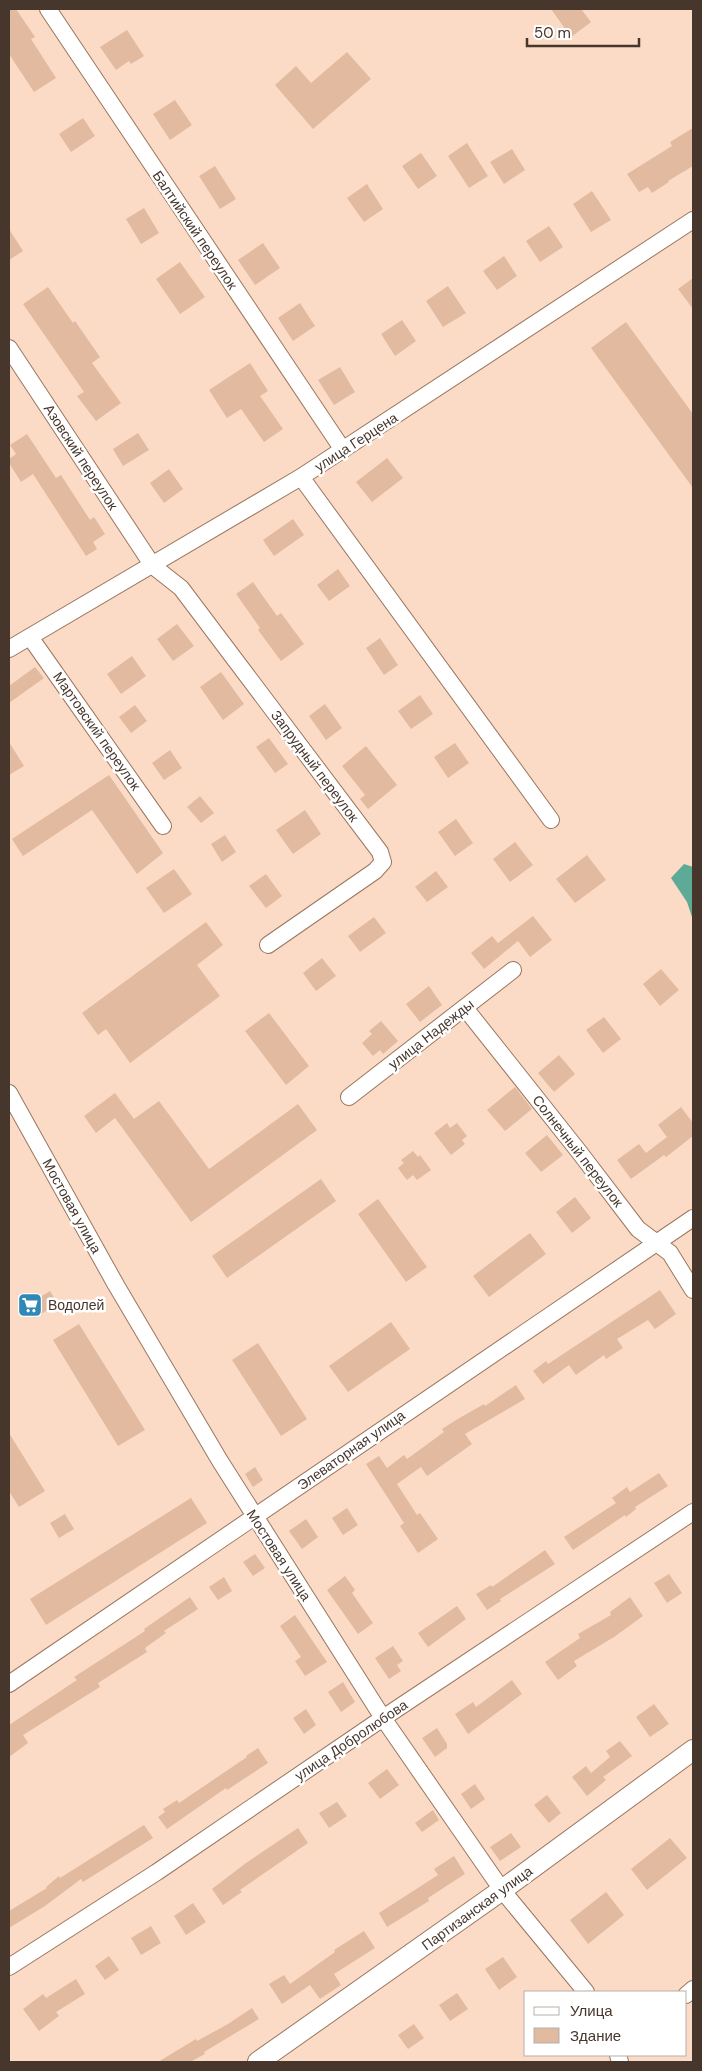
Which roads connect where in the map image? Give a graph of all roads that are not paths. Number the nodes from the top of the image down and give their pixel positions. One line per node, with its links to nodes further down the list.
1 (48, 9): 4 (street, Балтийский переулок)
2 (693, 220): 4 (street, улица Герцена)
3 (9, 348): 6 (street, Азовский переулок)
4 (343, 450): 5 (street, улица Герцена)
5 (302, 477): 6 (street, улица Герцена); 9 (street)
6 (153, 566): 7 (street, улица Герцена); 11 (street, Запрудный переулок)
7 (30, 637): 8 (street, улица Герцена); 10 (street, Мартовский переулок)
8 (9, 649)
9 (551, 820)
10 (163, 826)
11 (268, 945)
12 (513, 970): 13 (street, улица Надежды)
13 (465, 1008): 15 (street, улица Надежды); 17 (street, Солнечный переулок)
14 (9, 1093): 20 (street, Мостовая улица)
15 (349, 1097)
16 (693, 1218): 17 (street, Элеваторная улица)
17 (656, 1243): 18 (street, Солнечный переулок); 20 (street, Элеваторная улица)
18 (693, 1290)
19 (693, 1512): 22 (street, улица Добролюбова)
20 (255, 1516): 21 (street, Элеваторная улица); 22 (street, Мостовая улица)
21 (9, 1684)
22 (383, 1718): 24 (street, Мостовая улица); 25 (street, улица Добролюбова)
23 (693, 1750): 24 (street, Партизанская улица)
24 (502, 1890): 26 (street, Мостовая улица); 27 (street, Партизанская улица)
25 (9, 1967)
26 (585, 1991)
27 (258, 2062)

